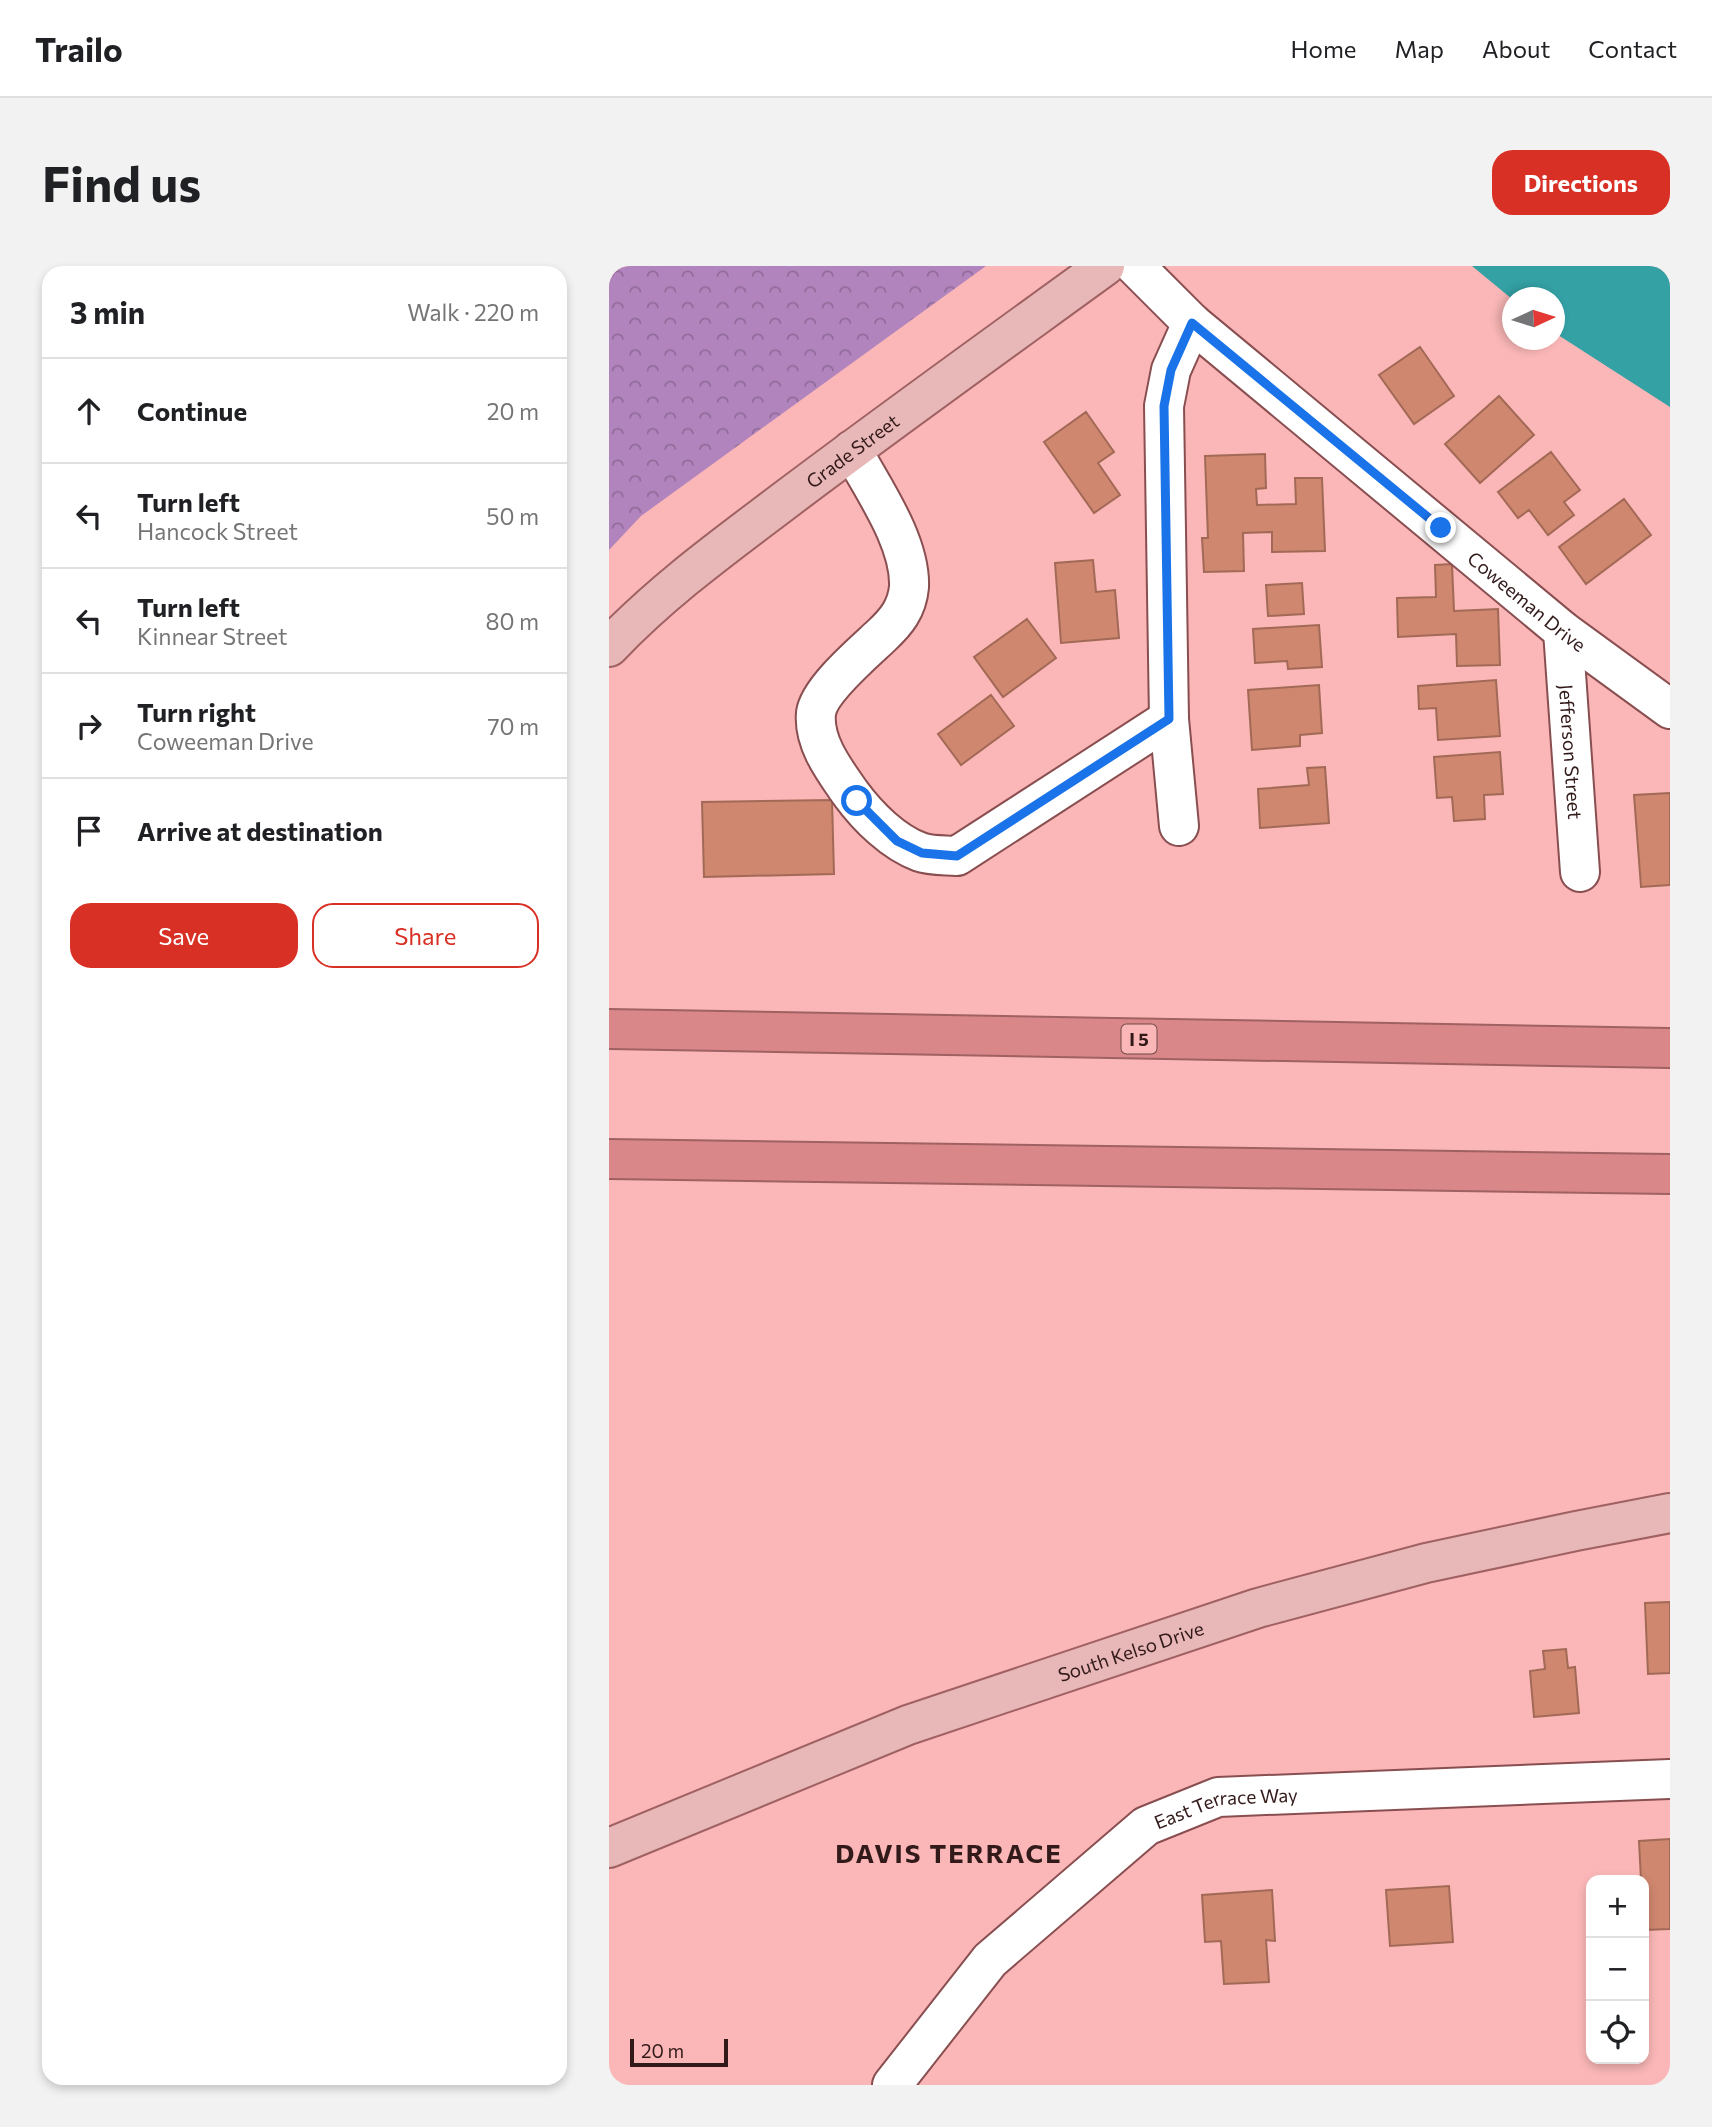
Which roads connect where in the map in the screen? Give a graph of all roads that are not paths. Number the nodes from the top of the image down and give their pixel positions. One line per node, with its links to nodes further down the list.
1 (1105, 266): 4 (main road, Grade Street)
2 (1135, 266): 3 (street, Coweeman Drive)
3 (1192, 323): 5 (street, Coweeman Drive); 8 (street)
4 (852, 450): 6 (main road, Grade Street); 8 (street)
5 (1563, 631): 7 (street, Coweeman Drive); 10 (street, Jefferson Street)
6 (609, 647)
7 (1670, 709)
8 (1169, 719): 9 (street)
9 (1179, 826)
10 (1580, 872)
11 (609, 1029): 12 (highway, I 5)
12 (1670, 1048)
13 (609, 1159): 14 (highway)
14 (1670, 1174)
15 (1670, 1513): 17 (main road, South Kelso Drive)
16 (1670, 1779): 18 (street, East Terrace Way)
17 (610, 1844)
18 (892, 2085)

